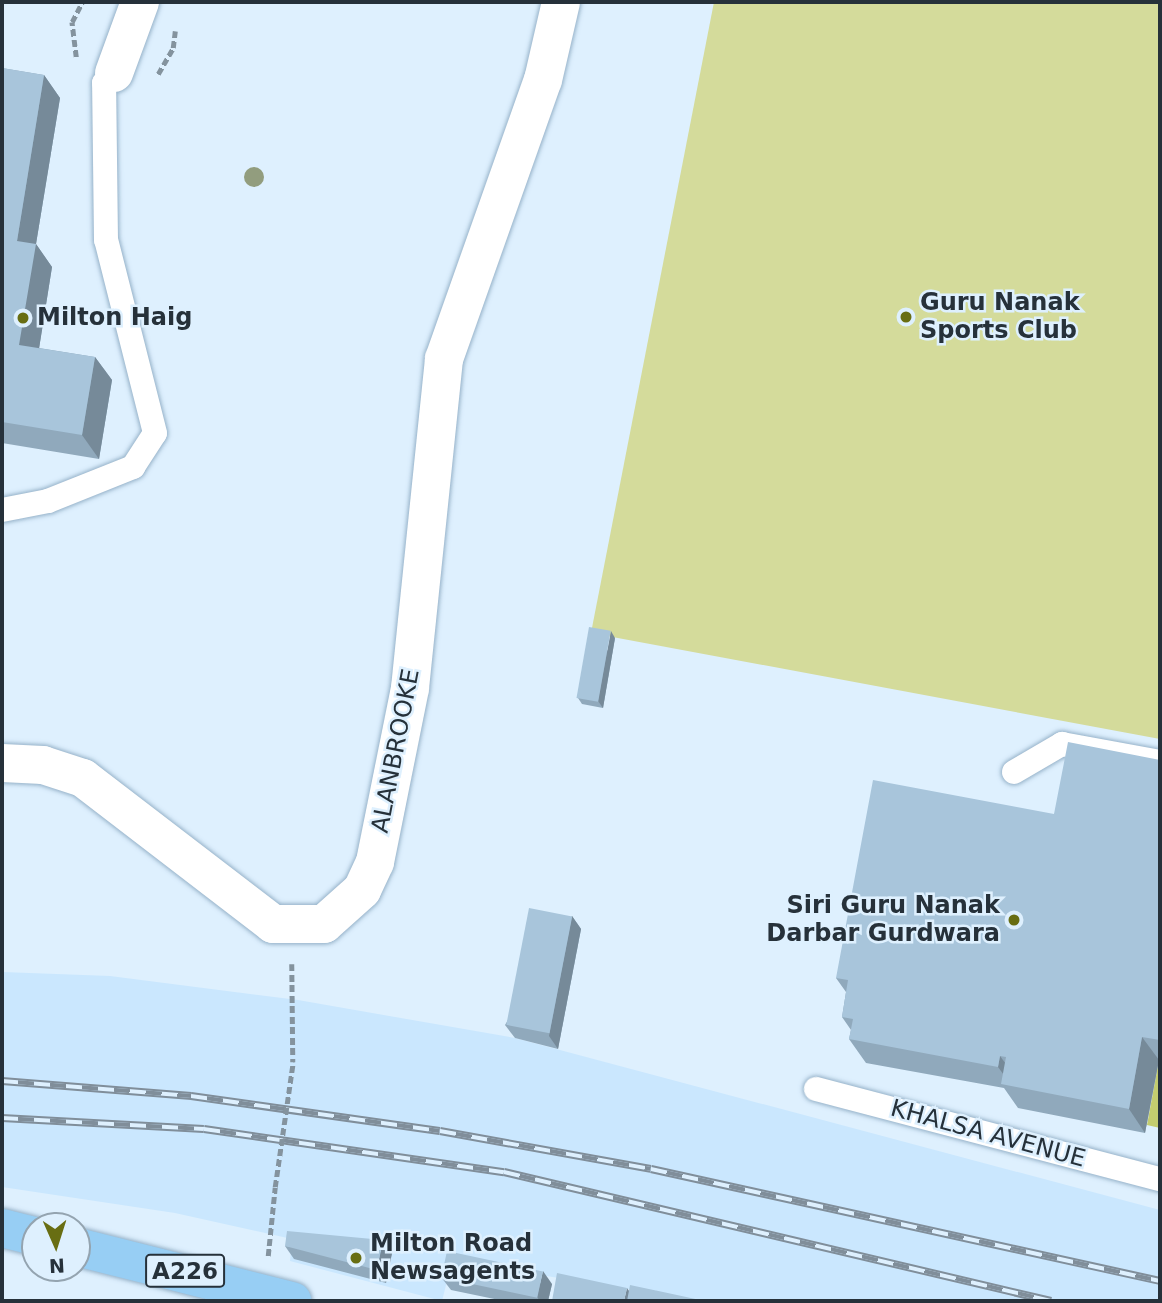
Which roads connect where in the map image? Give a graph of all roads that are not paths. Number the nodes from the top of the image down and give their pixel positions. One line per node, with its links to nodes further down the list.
1 (138, 2): 3 (street)
2 (561, 2): 6 (street, ALANBROOKE)
3 (114, 74): 4 (lane)
4 (2, 510)
5 (1160, 762): 7 (lane)
6 (2, 763)
7 (1014, 772)
8 (816, 1089): 9 (lane, KHALSA AVENUE)
9 (1160, 1179)
10 (2, 1228): 11 (main road)
11 (21, 1233)
12 (91, 1251): 13 (main road, A226)
13 (225, 1292): 14 (main road, A226)
14 (292, 1301)

